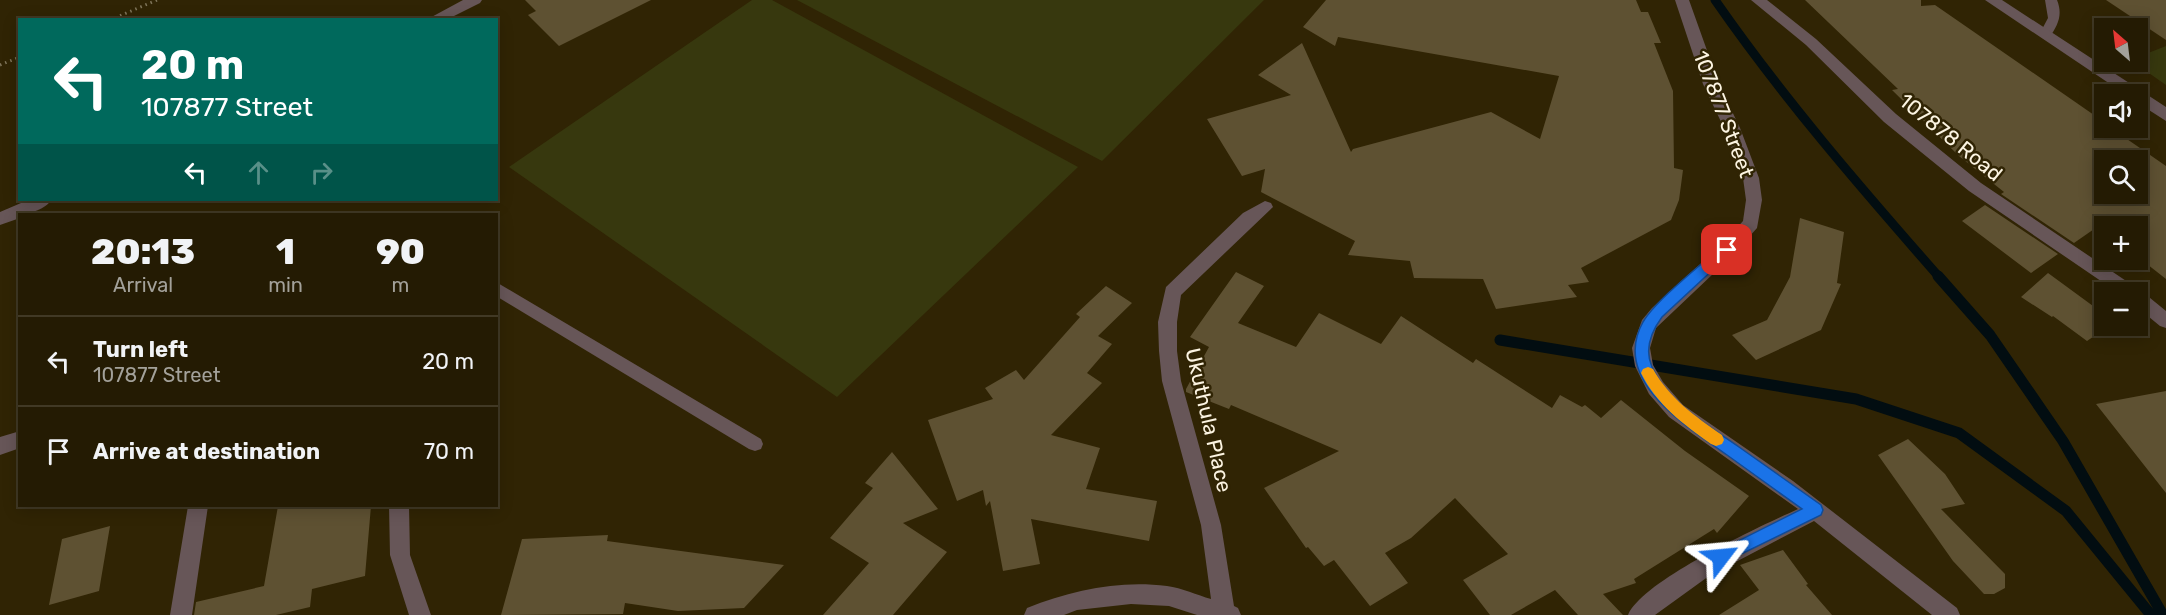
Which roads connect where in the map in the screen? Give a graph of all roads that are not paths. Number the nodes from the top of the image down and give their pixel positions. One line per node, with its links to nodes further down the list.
1 (475, 0): 6 (street)
2 (1682, 0): 23 (street, 107877 Street)
3 (1758, 0): 14 (street, 107878 Road)
4 (1992, 0): 7 (street)
5 (2051, 0): 7 (lane)
6 (437, 18)
7 (2045, 35): 8 (street)
8 (2119, 84)
9 (2148, 103): 10 (street)
10 (2166, 115)
11 (41, 201): 13 (street)
12 (1265, 207): 24 (street, Ukuthula Place)
13 (0, 219)
14 (2115, 282)
15 (498, 289): 19 (lane)
16 (2148, 306): 17 (street)
17 (2166, 321)
18 (18, 440): 20 (street)
19 (755, 444)
20 (0, 446)
21 (198, 507): 25 (street)
22 (399, 507): 26 (street)
23 (1816, 510): 28 (street); 29 (street, 107877 Street)
24 (1227, 613): 27 (street)
25 (181, 615)
26 (420, 615)
27 (1035, 615)
28 (1639, 615)
29 (1949, 615)

